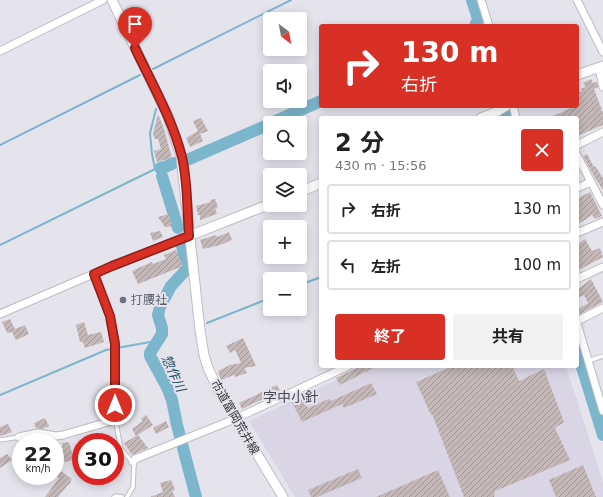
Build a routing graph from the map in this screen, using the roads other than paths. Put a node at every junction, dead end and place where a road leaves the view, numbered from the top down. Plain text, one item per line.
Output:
1 (103, 0) edge
2 (112, 0) edge
3 (481, 0) edge
4 (577, 0) edge
5 (488, 24) edge
6 (0, 51) edge
7 (603, 52) edge
8 (601, 67) edge
9 (579, 75) edge
10 (603, 87) edge
11 (503, 108) edge
12 (486, 116) edge
13 (603, 132) edge
14 (579, 144) edge
15 (579, 159) edge
16 (591, 182) junction
17 (319, 184) edge
18 (579, 187) edge
19 (307, 189) edge
20 (603, 205) edge
21 (263, 207) edge
22 (603, 222) edge
23 (579, 232) edge
24 (189, 236) junction
25 (603, 267) edge
26 (94, 274) junction
27 (579, 278) edge
28 (603, 308) edge
29 (0, 314) edge
30 (579, 321) edge
31 (579, 329) edge
32 (603, 356) edge
33 (588, 361) junction
34 (344, 368) edge
35 (601, 399) edge
36 (603, 411) edge
37 (115, 420) junction
38 (235, 420) junction
39 (64, 434) edge
40 (12, 438) edge
41 (0, 440) edge
42 (133, 462) junction
43 (114, 497) edge
44 (122, 497) edge
45 (127, 497) edge
46 (283, 497) edge

1 - 6 street
2 - 24 street, 市道富岡荒井線
3 - 5 street
4 - 7 street
8 - 9 street
8 - 10 street
11 - 12 street
13 - 14 street
15 - 16 street
16 - 18 street
16 - 20 street
17 - 19 street
21 - 24 street
22 - 23 street
24 - 26 street
24 - 38 street, 市道富岡荒井線
25 - 27 street
26 - 29 street
26 - 37 street
28 - 30 street
31 - 33 street
32 - 33 lane
33 - 35 street
34 - 38 street
35 - 36 street
37 - 39 street
37 - 42 lane
38 - 42 street
38 - 46 street, 市道富岡荒井線
40 - 41 lane
42 - 45 lane
43 - 44 lane

